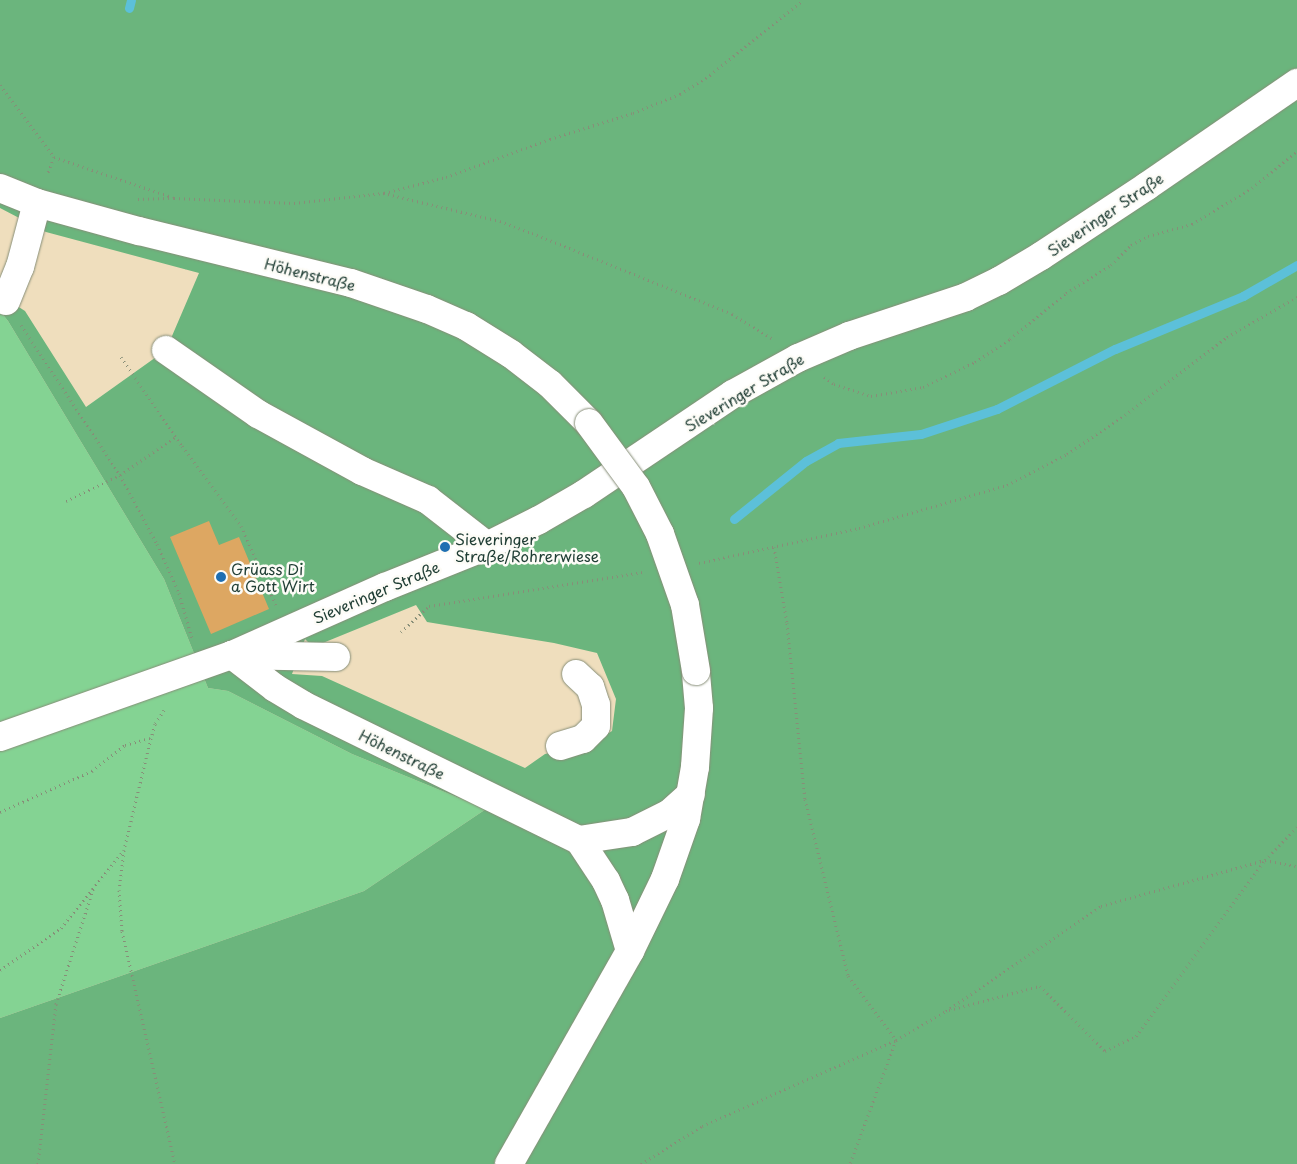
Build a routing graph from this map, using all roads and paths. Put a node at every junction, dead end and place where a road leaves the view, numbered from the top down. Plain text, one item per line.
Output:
1 (804, 0) edge
2 (1297, 83) edge
3 (0, 85) edge
4 (1297, 152) edge
5 (54, 157) junction
6 (0, 188) edge
7 (383, 193) junction
8 (174, 198) junction
9 (135, 199) dead end
10 (36, 202) junction
11 (1297, 297) edge
12 (6, 301) joint
13 (166, 350) dead end
14 (121, 357) dead end
15 (798, 358) junction
16 (175, 437) junction
17 (120, 475) junction
18 (66, 501) dead end
19 (487, 546) junction
20 (774, 547) junction
21 (692, 564) dead end
22 (644, 572) dead end
23 (286, 630) junction
24 (401, 632) dead end
25 (232, 656) junction
26 (336, 657) dead end
27 (190, 671) junction
28 (576, 674) dead end
29 (0, 738) edge
30 (560, 746) dead end
31 (691, 794) junction
32 (0, 812) edge
33 (1297, 827) edge
34 (579, 840) junction
35 (124, 850) junction
36 (1265, 860) junction
37 (1297, 866) edge
38 (94, 886) junction
39 (630, 952) junction
40 (0, 970) edge
41 (946, 1011) junction
42 (896, 1040) junction
43 (38, 1164) edge
44 (175, 1164) edge
45 (509, 1164) edge
46 (641, 1164) edge
47 (850, 1164) edge

1 - 7 path
2 - 15 street, Sieveringer Straße
3 - 5 path
4 - 15 path
5 - 8 path
5 - 10 path
6 - 10 street, Höhenstraße
7 - 8 path
7 - 15 path
8 - 9 path
10 - 12 street
10 - 31 street, Höhenstraße, bridge
11 - 20 path
12 - 17 path
13 - 19 street
14 - 16 path
15 - 19 street, Sieveringer Straße
16 - 17 path
16 - 23 path
17 - 18 path
17 - 27 path
19 - 23 street, Sieveringer Straße
20 - 21 path
20 - 42 path
22 - 24 path
23 - 25 street, Sieveringer Straße
25 - 26 street
25 - 27 street
25 - 34 street, Höhenstraße
27 - 29 street
28 - 30 street
31 - 34 street
31 - 39 street
32 - 35 path
33 - 36 path
34 - 39 street
35 - 38 path
35 - 44 path
36 - 37 path
36 - 41 path
36 - 41 path
38 - 40 path
38 - 43 path
39 - 45 street
41 - 42 path
42 - 46 path
42 - 47 path

